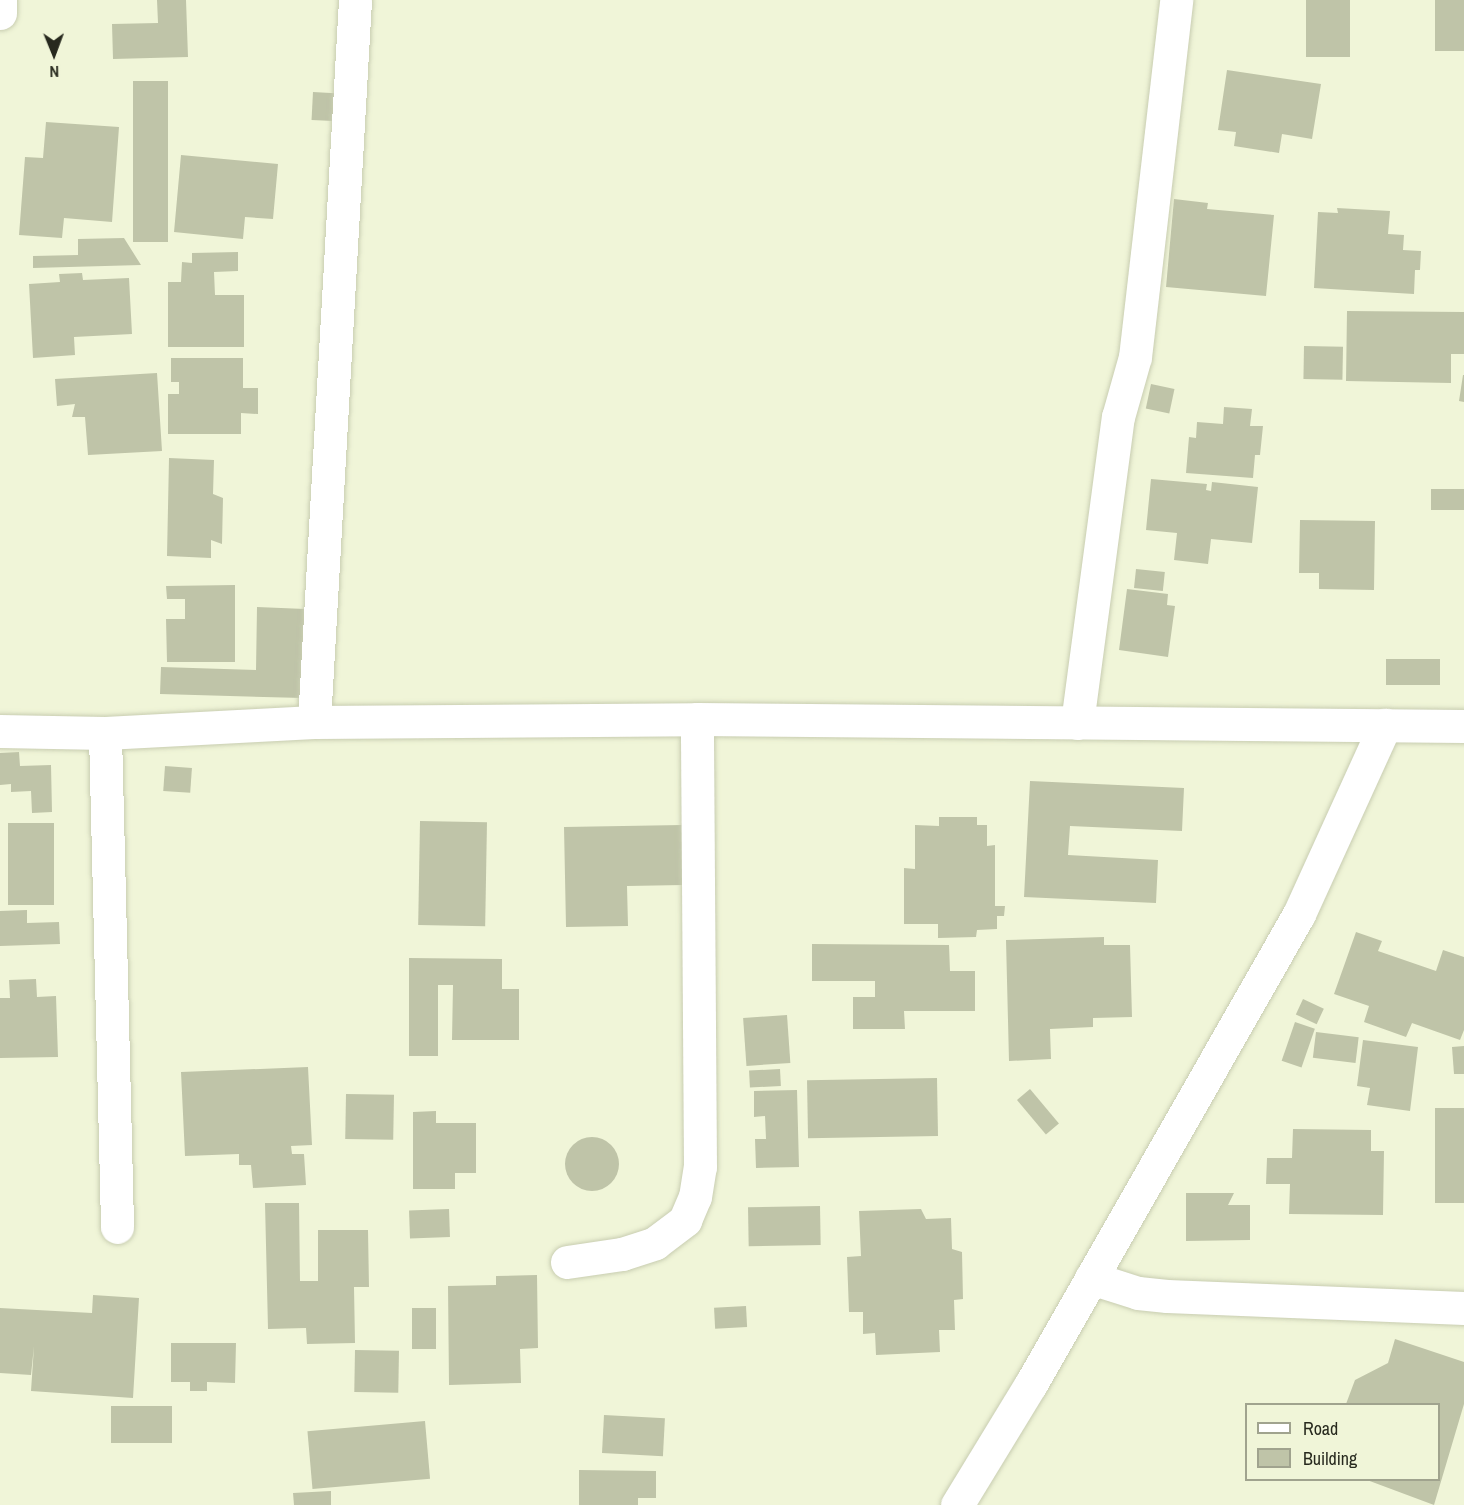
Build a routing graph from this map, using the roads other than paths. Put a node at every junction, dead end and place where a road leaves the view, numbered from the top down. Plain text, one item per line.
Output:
1 (0, 0) edge
2 (356, 0) edge
3 (1176, 0) edge
4 (0, 13) edge
5 (697, 719) junction
6 (314, 722) junction
7 (1077, 723) junction
8 (1385, 725) junction
9 (1464, 726) edge
10 (0, 731) edge
11 (105, 733) junction
12 (117, 1227) dead end
13 (567, 1262) dead end
14 (1091, 1278) junction
15 (1464, 1308) edge
16 (957, 1505) edge

1 - 4 street
2 - 6 street
3 - 7 street
5 - 6 street
5 - 7 street
5 - 13 street
6 - 11 street
7 - 8 street
8 - 9 street
8 - 14 street
10 - 11 street
11 - 12 street
14 - 15 street
14 - 16 street

